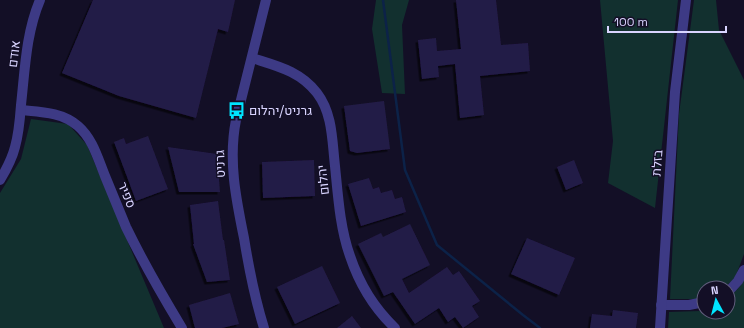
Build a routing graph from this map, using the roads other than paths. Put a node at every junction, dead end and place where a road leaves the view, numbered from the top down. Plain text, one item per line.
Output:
1 (40, 0) edge
2 (266, 0) edge
3 (686, 0) edge
4 (252, 58) junction
5 (21, 110) junction
6 (0, 180) edge
7 (744, 270) edge
8 (736, 283) edge
9 (696, 304) edge
10 (661, 305) junction
11 (182, 328) edge
12 (264, 328) edge
13 (395, 328) edge
14 (660, 328) edge

1 - 5 street, אודם
2 - 4 street, גרניט
3 - 10 street, בזלת
4 - 12 street, גרניט
4 - 13 street, יהלום
5 - 6 street, אודם
5 - 11 street, ספיר
7 - 8 street
9 - 10 street
10 - 14 street, בזלת

